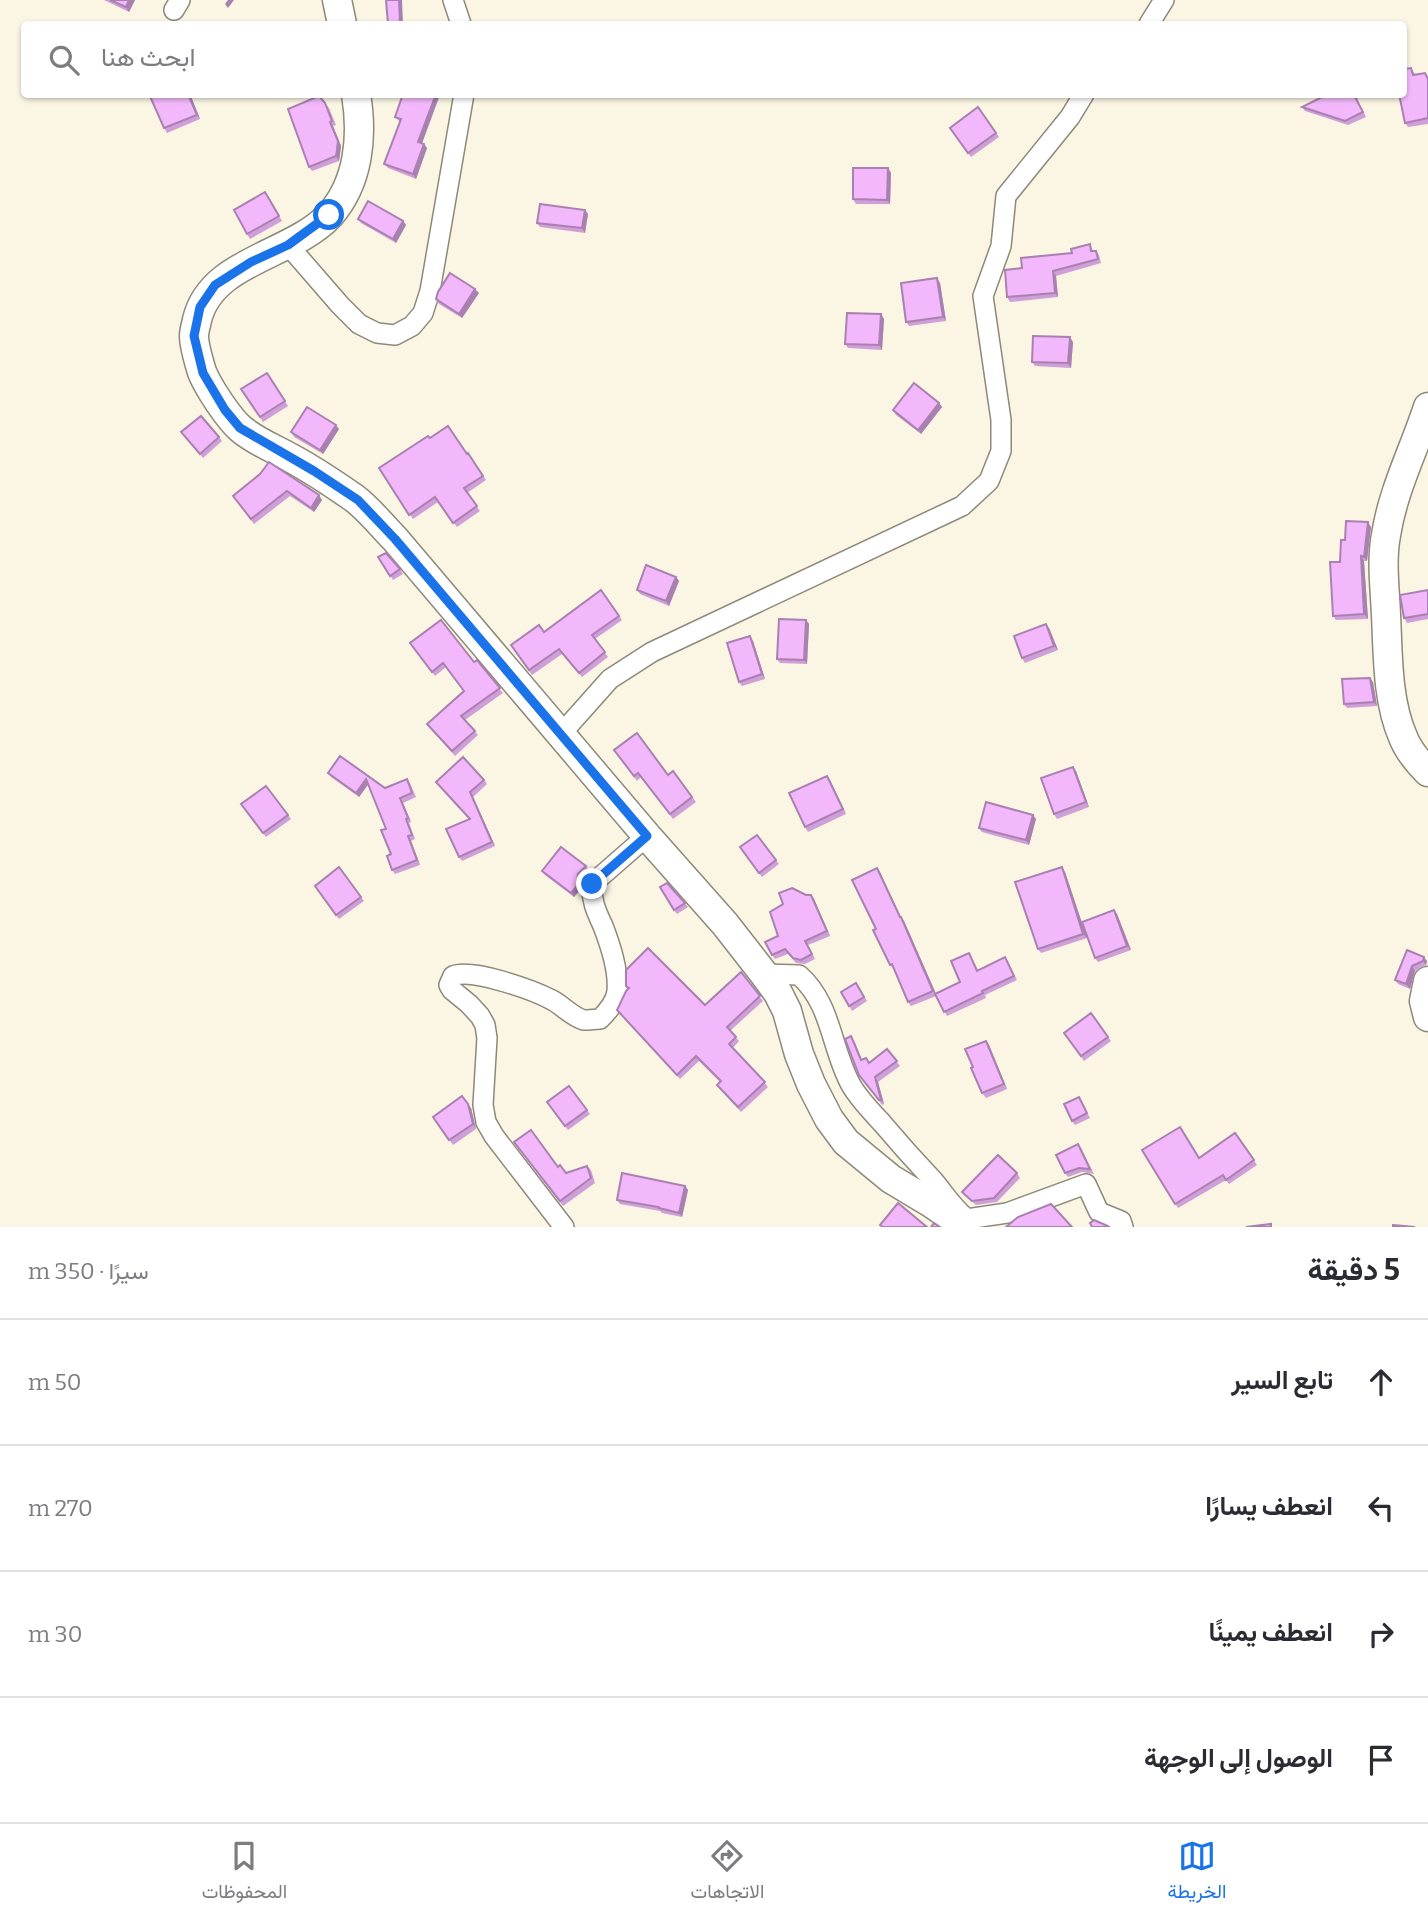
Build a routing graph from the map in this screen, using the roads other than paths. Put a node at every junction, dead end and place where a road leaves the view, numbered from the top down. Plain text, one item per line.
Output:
1 (337, 0) edge
2 (453, 0) edge
3 (1164, 0) edge
4 (341, 21) edge
5 (460, 21) edge
6 (1151, 21) edge
7 (356, 98) edge
8 (463, 98) edge
9 (1082, 98) edge
10 (288, 245) junction
11 (1428, 407) edge
12 (561, 734) junction
13 (1428, 772) edge
14 (647, 836) junction
15 (764, 974) junction
16 (1428, 981) edge
17 (1428, 1017) edge
18 (564, 1227) edge
19 (966, 1227) edge
20 (1123, 1227) edge

1 - 4 street
2 - 5 street
3 - 6 street
7 - 10 street
8 - 10 street
9 - 12 street
10 - 12 street
11 - 13 street
12 - 14 street
14 - 15 street
14 - 18 street
15 - 19 street
15 - 20 street
16 - 17 street

